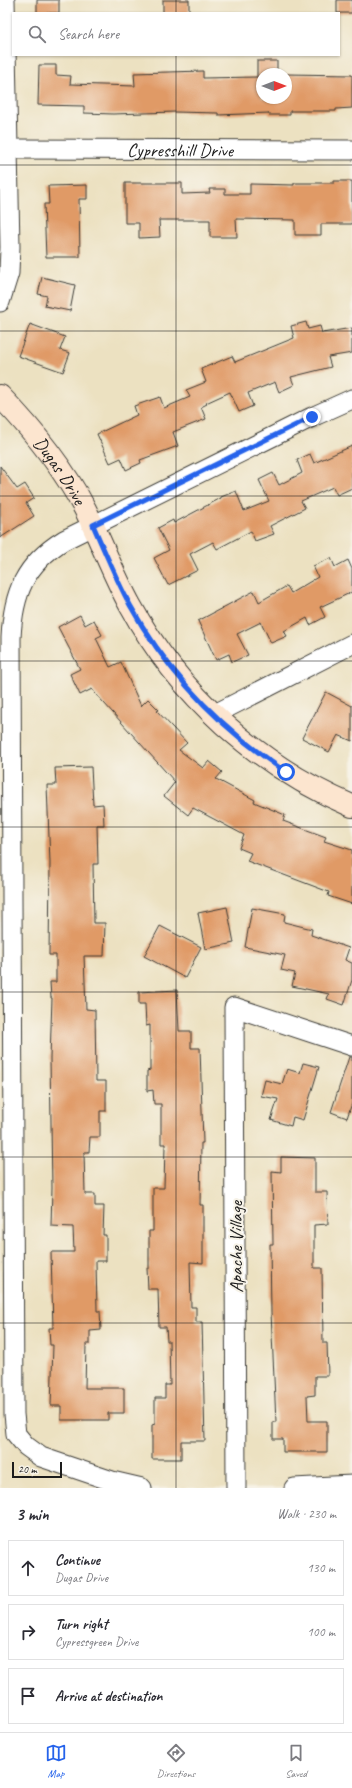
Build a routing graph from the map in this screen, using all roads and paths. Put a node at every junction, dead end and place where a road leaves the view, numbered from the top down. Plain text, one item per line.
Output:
1 (5, 0) edge
2 (8, 148) junction
3 (352, 150) edge
4 (0, 302) edge
5 (0, 396) edge
6 (352, 399) edge
7 (93, 525) junction
8 (352, 644) edge
9 (213, 715) junction
10 (352, 806) edge
11 (352, 1046) edge
12 (352, 1485) edge
13 (142, 1488) edge
14 (236, 1488) edge
15 (294, 1488) edge

1 - 2 street
2 - 3 street, Cypresshill Drive
2 - 4 street
5 - 7 street, Dugas Drive
6 - 7 street
7 - 9 street, Dugas Drive
7 - 13 street
8 - 9 street
9 - 10 street, Dugas Drive
11 - 14 street, Apache Village
12 - 15 street

